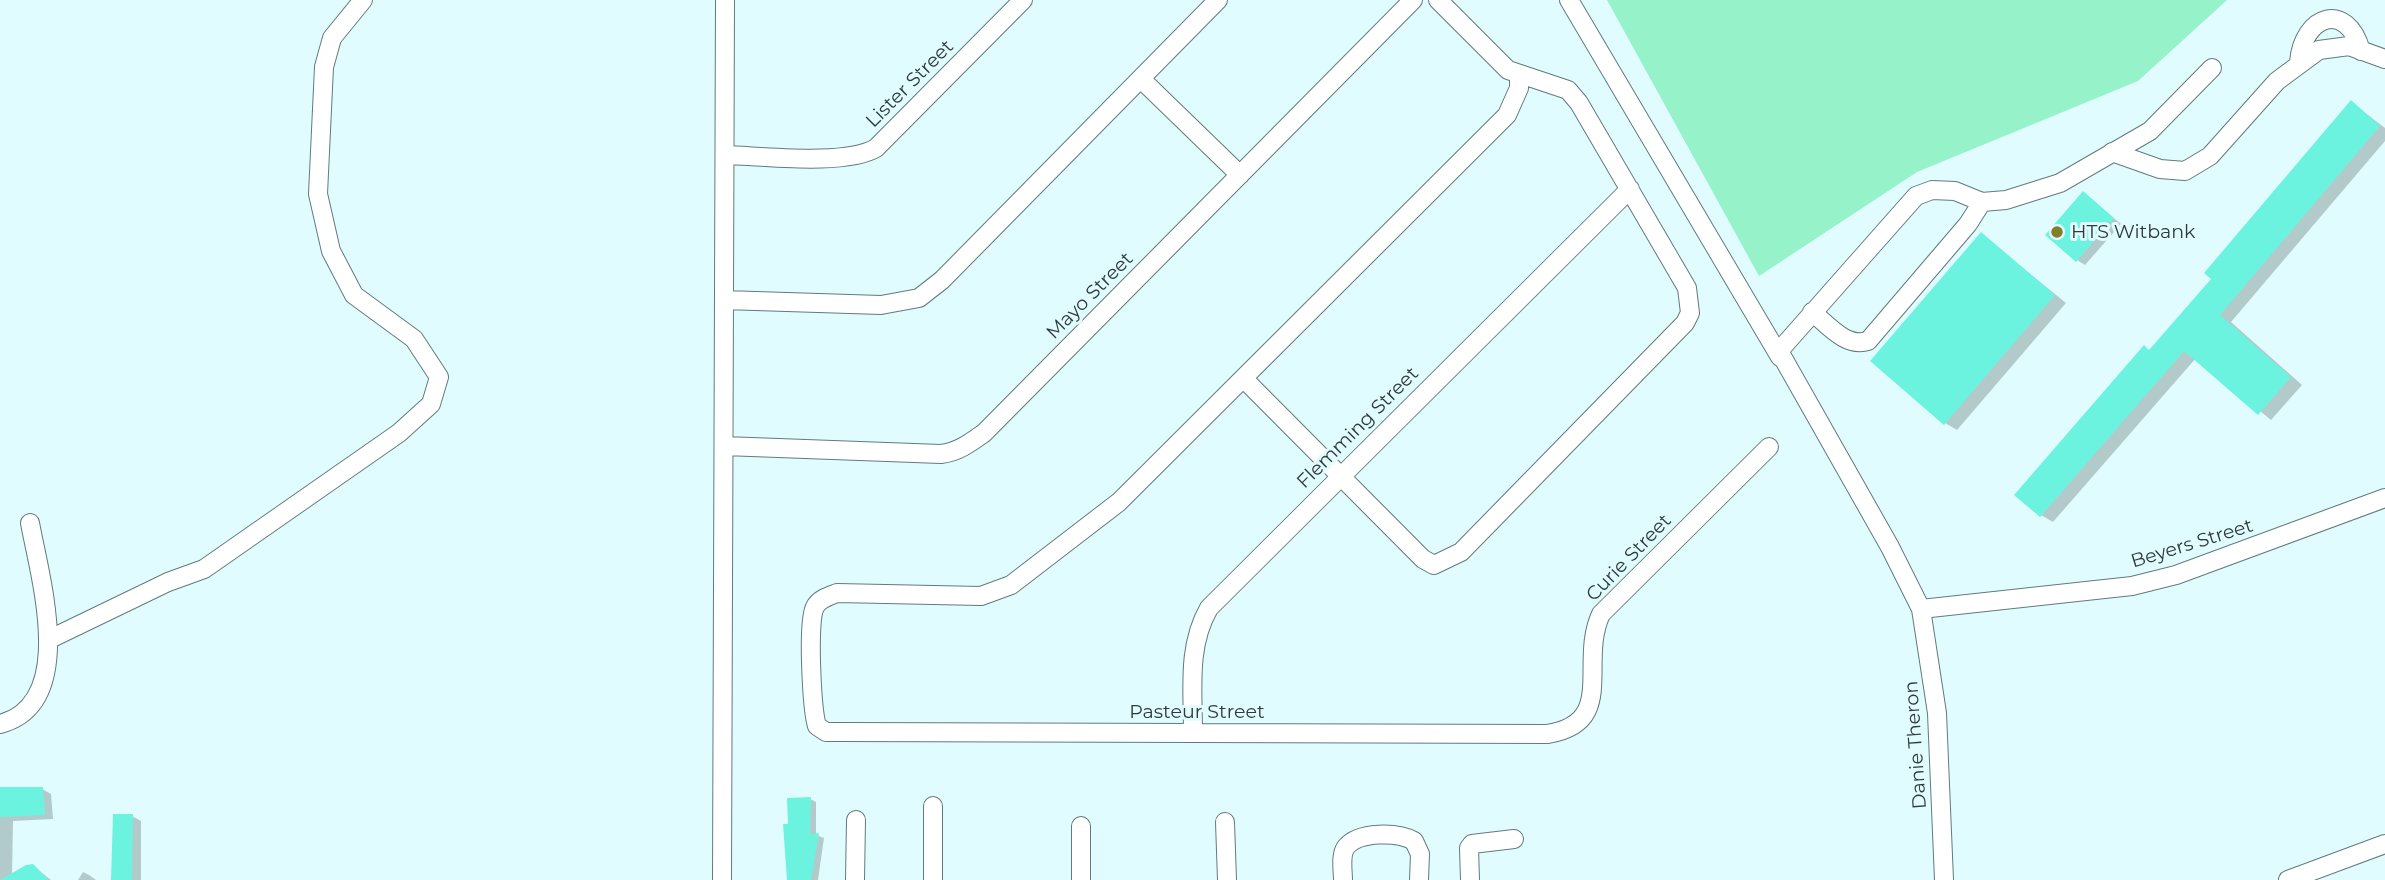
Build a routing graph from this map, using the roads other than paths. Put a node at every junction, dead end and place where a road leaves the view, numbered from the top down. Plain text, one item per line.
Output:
1 (363, 0) edge
2 (725, 0) edge
3 (1023, 0) edge
4 (1219, 0) edge
5 (1413, 0) edge
6 (1438, 0) edge
7 (1569, 0) edge
8 (2361, 51) junction
9 (2385, 59) edge
10 (2299, 62) junction
11 (2212, 68) dead end
12 (1519, 76) junction
13 (1141, 79) junction
14 (2112, 152) junction
15 (725, 155) junction
16 (1240, 175) junction
17 (1630, 189) junction
18 (1982, 202) junction
19 (724, 300) junction
20 (1812, 312) junction
21 (1780, 357) junction
22 (1244, 379) junction
23 (724, 446) junction
24 (1769, 447) dead end
25 (1340, 475) junction
26 (2385, 498) edge
27 (30, 523) dead end
28 (1921, 609) junction
29 (50, 639) junction
30 (0, 724) edge
31 (1577, 725) joint
32 (1193, 733) junction
33 (933, 806) dead end
34 (856, 820) dead end
35 (1226, 822) dead end
36 (1081, 826) dead end
37 (1514, 839) dead end
38 (2385, 844) edge
39 (2311, 875) edge
40 (722, 880) edge
41 (855, 880) edge
42 (933, 880) edge
43 (1081, 880) edge
44 (1227, 880) edge
45 (1343, 880) edge
46 (1419, 880) edge
47 (1470, 880) edge
48 (1944, 880) edge
49 (2288, 880) edge

1 - 29 street
2 - 15 street
3 - 15 street, Lister Street
4 - 13 street
5 - 16 street, Mayo Street
6 - 12 street
7 - 21 street, Danie Theron
8 - 9 street
8 - 10 street
8 - 10 street
10 - 14 street
11 - 14 street
12 - 17 street
12 - 22 street
13 - 16 street
13 - 19 street
14 - 18 street
15 - 19 street
16 - 23 street, Mayo Street
17 - 25 street, Flemming Street
17 - 25 street
18 - 20 street
18 - 20 street
19 - 23 street
20 - 21 street
21 - 28 street, Danie Theron
22 - 25 street
22 - 32 street, Pasteur Street
23 - 40 street
24 - 31 street, Curie Street
25 - 32 street, Flemming Street
26 - 28 street, Beyers Street
27 - 29 street
28 - 48 street, Danie Theron
29 - 30 street
31 - 32 street, Pasteur Street
33 - 42 street
34 - 41 street
35 - 44 street
36 - 43 street
37 - 47 street
38 - 39 street
39 - 49 street
45 - 46 street

